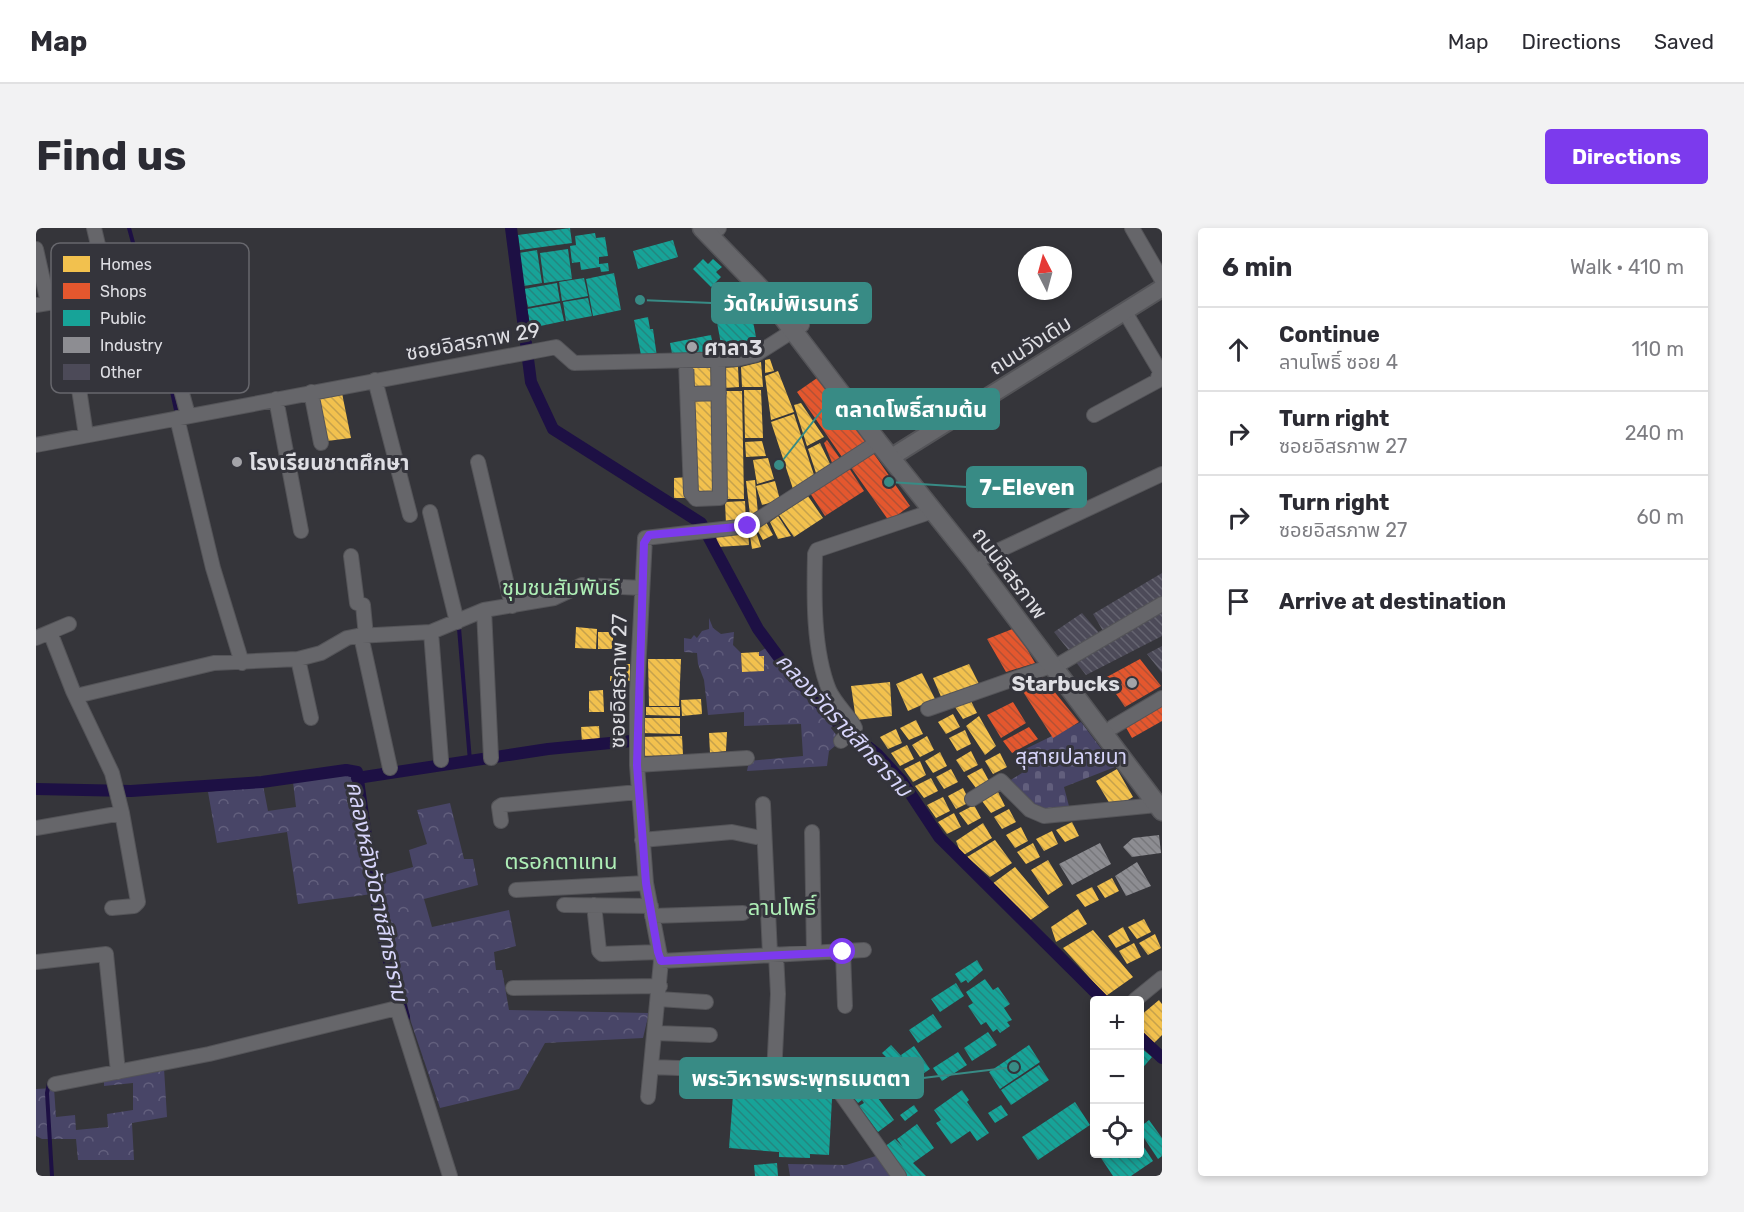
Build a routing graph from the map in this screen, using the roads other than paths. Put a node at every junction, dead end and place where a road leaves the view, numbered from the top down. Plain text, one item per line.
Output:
1 (94, 228) edge
2 (702, 228) edge
3 (718, 228) edge
4 (1132, 228) edge
5 (97, 243) edge
6 (36, 249) edge
7 (1157, 262) edge
8 (1162, 280) edge
9 (1162, 288) edge
10 (42, 304) edge
11 (1125, 312) junction
12 (798, 328) junction
13 (718, 360) junction
14 (686, 362) junction
15 (375, 380) junction
16 (311, 392) junction
17 (80, 393) edge
18 (178, 393) edge
19 (718, 393) junction
20 (688, 394) junction
21 (276, 399) junction
22 (1094, 415) dead end
23 (182, 416) junction
24 (86, 435) junction
25 (878, 442) junction
26 (321, 443) dead end
27 (36, 445) edge
28 (896, 455) junction
29 (478, 462) dead end
30 (1162, 474) edge
31 (933, 511) junction
32 (430, 512) dead end
33 (410, 515) dead end
34 (301, 531) dead end
35 (351, 556) dead end
36 (978, 560) junction
37 (642, 588) junction
38 (1162, 604) edge
39 (512, 606) junction
40 (484, 610) junction
41 (457, 622) junction
42 (69, 624) dead end
43 (50, 632) junction
44 (431, 632) junction
45 (364, 636) junction
46 (36, 638) edge
47 (298, 659) junction
48 (242, 663) junction
49 (1055, 665) junction
50 (76, 696) junction
51 (1162, 698) edge
52 (928, 709) dead end
53 (311, 718) dead end
54 (1113, 727) junction
55 (841, 741) dead end
56 (491, 758) dead end
57 (747, 758) dead end
58 (441, 760) dead end
59 (637, 765) junction
60 (390, 768) dead end
61 (638, 792) junction
62 (972, 799) dead end
63 (1160, 803) edge
64 (763, 804) dead end
65 (121, 807) junction
66 (501, 821) dead end
67 (36, 828) edge
68 (812, 832) dead end
69 (756, 837) dead end
70 (642, 840) junction
71 (646, 883) junction
72 (516, 890) dead end
73 (564, 904) dead end
74 (594, 905) junction
75 (112, 908) dead end
76 (652, 911) junction
77 (743, 913) dead end
78 (864, 950) dead end
79 (843, 952) junction
80 (814, 953) junction
81 (773, 954) junction
82 (660, 956) junction
83 (36, 962) edge
84 (1162, 978) edge
85 (513, 988) dead end
86 (659, 993) junction
87 (1140, 996) edge
88 (706, 1002) dead end
89 (845, 1006) dead end
90 (655, 1033) junction
91 (710, 1035) dead end
92 (651, 1067) junction
93 (706, 1069) dead end
94 (118, 1072) junction
95 (774, 1075) dead end
96 (829, 1077) dead end
97 (55, 1084) dead end
98 (648, 1097) dead end
99 (450, 1176) edge
100 (899, 1176) edge

1 - 5 street
2 - 12 main road, ถนนอิสรภาพ
3 - 12 main road
4 - 7 street
6 - 10 street
7 - 8 street
9 - 11 street, ถนนวังเดิม
11 - 22 street
11 - 28 street, ถนนวังเดิม
12 - 13 street, ซอยอิสรภาพ 29
12 - 25 main road, ถนนอิสรภาพ
12 - 28 main road
13 - 14 street, ซอยอิสรภาพ 29
13 - 19 street
14 - 15 street, ซอยอิสรภาพ 29
14 - 20 street
15 - 16 street, ซอยอิสรภาพ 29
15 - 33 street
16 - 21 street, ซอยอิสรภาพ 29
16 - 26 street
17 - 24 street
18 - 23 street
19 - 20 street
19 - 20 street
21 - 23 street, ซอยอิสรภาพ 29
21 - 34 street
23 - 24 street, ซอยอิสรภาพ 29
23 - 48 street
24 - 27 street, ซอยอิสรภาพ 29
25 - 28 main road, ถนนอิสรภาพ
25 - 37 street, ซอยอิสรภาพ 27
28 - 31 main road, ถนนอิสรภาพ
28 - 36 main road
29 - 39 street
30 - 36 street
31 - 36 main road, ถนนอิสรภาพ
31 - 55 street
32 - 41 street
35 - 45 street
36 - 49 main road
37 - 39 street, ซอยอิสรภาพ 27
37 - 59 street, ซอยอิสรภาพ 27
38 - 49 street
39 - 40 street, ซอยอิสรภาพ 27
40 - 41 street, ซอยอิสรภาพ 27
40 - 56 street
41 - 44 street, ซอยอิสรภาพ 27
42 - 43 street
43 - 46 street
43 - 50 street
44 - 45 street, ซอยอิสรภาพ 27
44 - 58 street
45 - 47 street, ซอยอิสรภาพ 27
45 - 60 street
47 - 48 street, ซอยอิสรภาพ 27
47 - 53 street
48 - 50 street, ซอยอิสรภาพ 27
49 - 52 street
49 - 54 main road
49 - 63 main road
50 - 65 street
51 - 54 street
54 - 63 main road
57 - 59 street
59 - 61 street, ซอยอิสรภาพ 27
61 - 66 street
61 - 70 street, ซอยอิสรภาพ 27
62 - 63 street
64 - 81 street
65 - 67 street
65 - 75 street
68 - 80 street
69 - 70 street
70 - 71 street, ซอยอิสรภาพ 27
71 - 72 street
71 - 76 street, ซอยอิสรภาพ 27
73 - 74 street
74 - 76 street
74 - 82 street
76 - 77 street
76 - 82 street, ซอยอิสรภาพ 27
78 - 79 street
79 - 80 street
79 - 89 street
80 - 81 street
81 - 82 street
81 - 95 street
82 - 86 street, ซอยอิสรภาพ 27
83 - 94 street
84 - 87 street
85 - 86 street
86 - 88 street
86 - 90 street, ซอยอิสรภาพ 27
90 - 91 street
90 - 92 street, ซอยอิสรภาพ 27
92 - 93 street
92 - 98 street, ซอยอิสรภาพ 27
94 - 97 street
94 - 99 street
96 - 100 street

